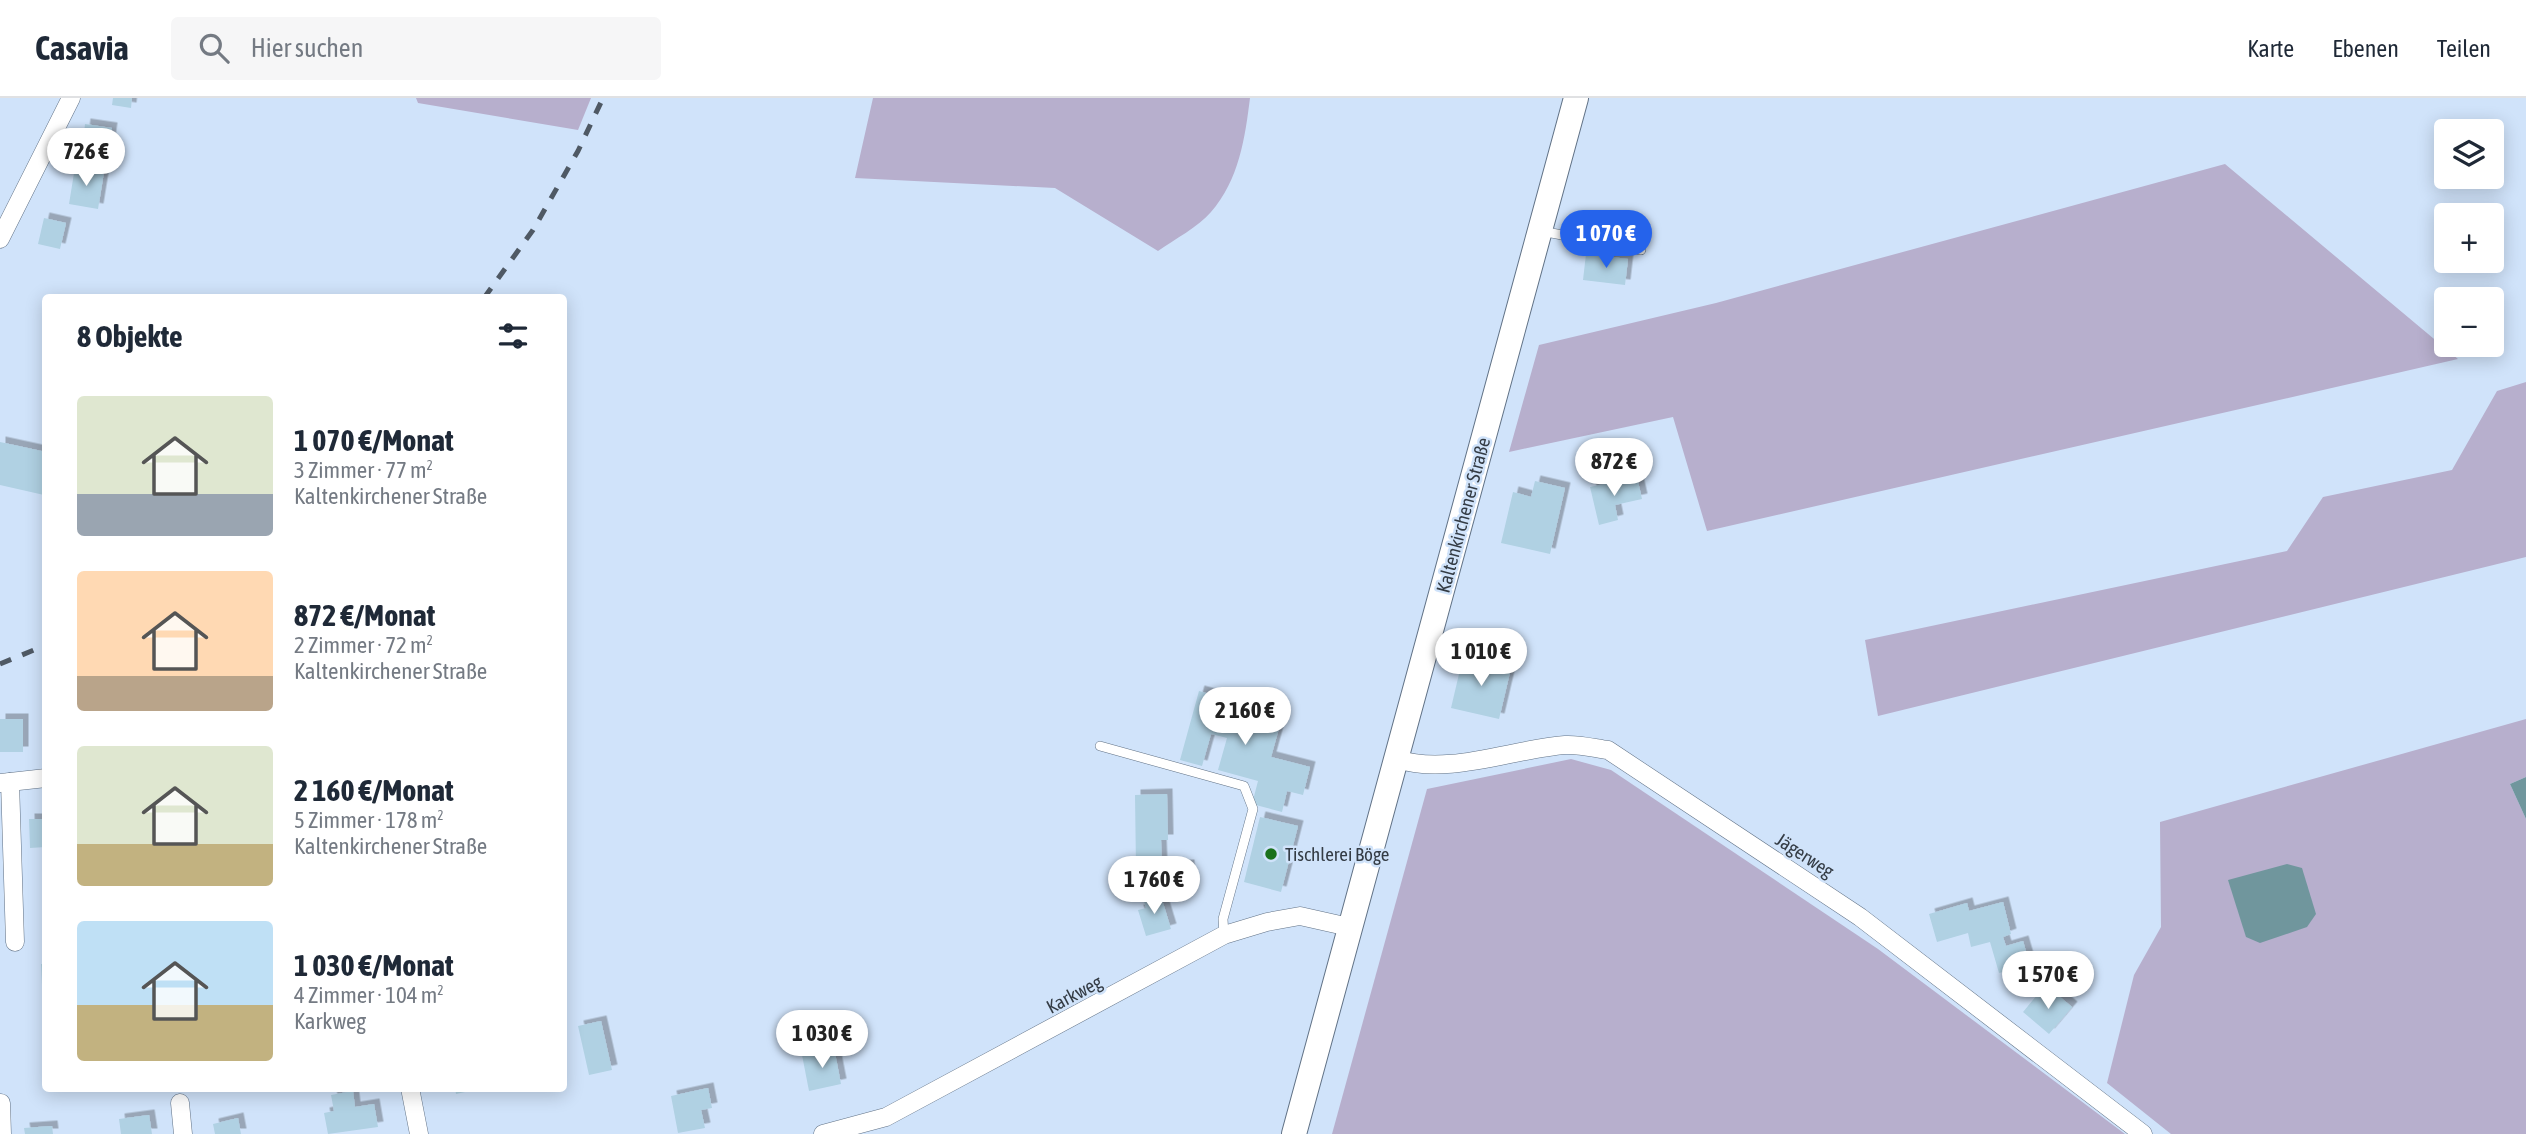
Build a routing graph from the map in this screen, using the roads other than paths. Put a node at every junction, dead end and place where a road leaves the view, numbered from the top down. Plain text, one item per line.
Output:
1 (71, 98) edge
2 (1576, 98) edge
3 (1540, 231) junction
4 (0, 239) edge
5 (1641, 250) dead end
6 (1100, 746) dead end
7 (1397, 759) junction
8 (42, 778) edge
9 (5, 782) edge
10 (1349, 927) junction
11 (1224, 935) junction
12 (15, 942) dead end
13 (411, 1092) edge
14 (1, 1103) edge
15 (180, 1103) dead end
16 (2, 1134) edge
17 (183, 1134) edge
18 (419, 1134) edge
19 (823, 1134) edge
20 (1294, 1134) edge
21 (2143, 1134) edge

1 - 4 street
2 - 3 main road, Kaltenkirchener Straße
3 - 5 lane
3 - 7 main road, Kaltenkirchener Straße
6 - 11 lane
7 - 10 main road, Kaltenkirchener Straße
7 - 21 street, Jägerweg
8 - 9 street
9 - 12 street
10 - 11 street, Karkweg
10 - 20 main road, Kaltenkirchener Straße
11 - 19 street, Karkweg
13 - 18 street
14 - 16 street
15 - 17 street

